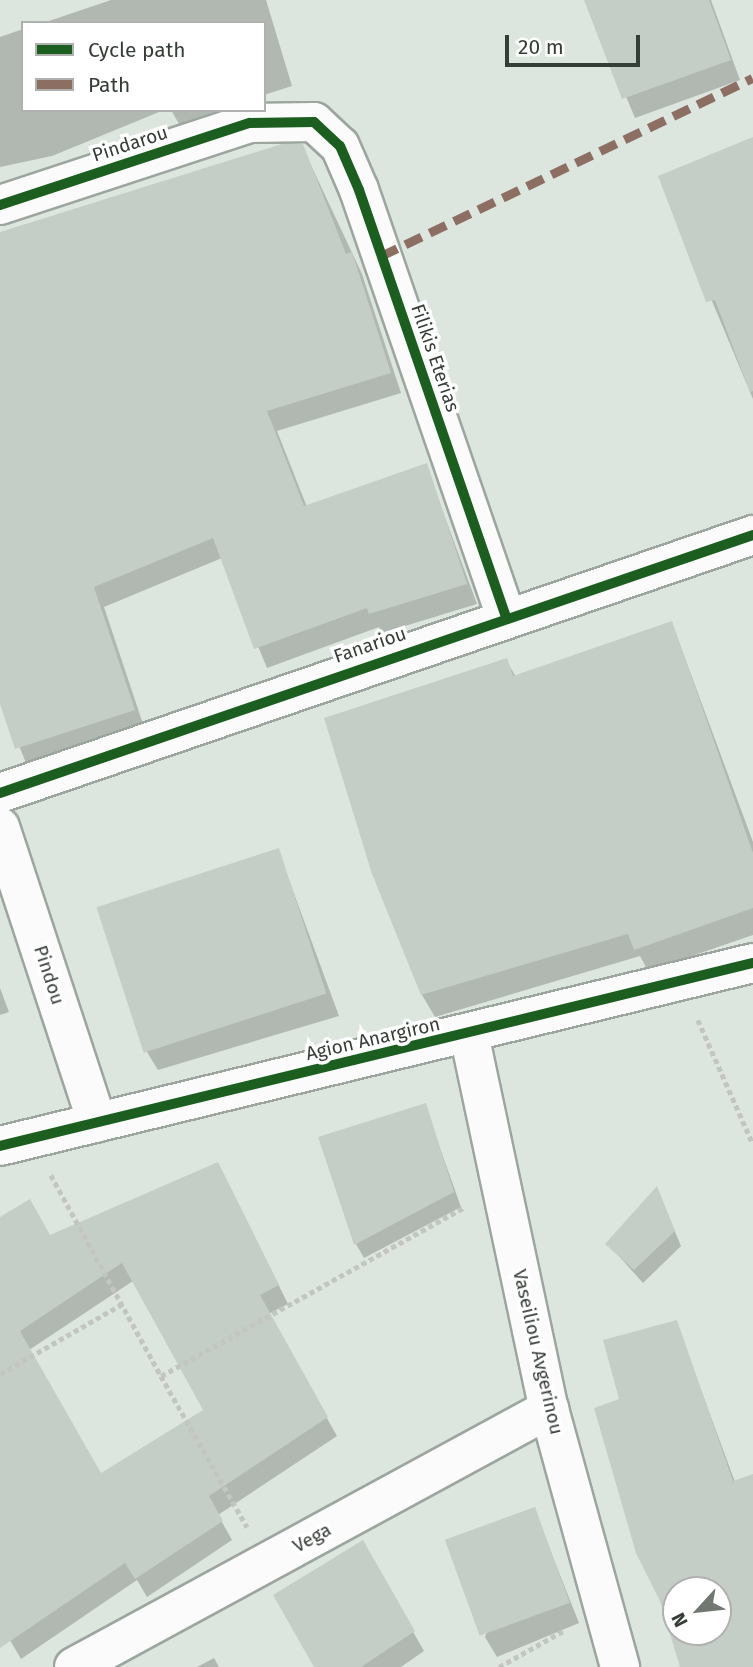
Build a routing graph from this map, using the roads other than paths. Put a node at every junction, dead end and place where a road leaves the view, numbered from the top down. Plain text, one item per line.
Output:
1 (314, 122) joint
2 (0, 205) edge
3 (753, 535) edge
4 (505, 615) junction
5 (0, 793) edge
6 (4, 852) edge
7 (753, 962) edge
8 (469, 1034) junction
9 (97, 1122) junction
10 (15, 1142) edge
11 (550, 1409) junction
12 (74, 1667) edge
13 (620, 1667) edge

1 - 2 street, Pindarou
1 - 4 street, Filikis Eterias
3 - 4 street, Fanariou
4 - 5 street, Fanariou
6 - 9 street, Pindou
7 - 8 street, Agion Anargiron
8 - 9 street, Agion Anargiron
8 - 11 street, Vaseiliou Avgerinou
9 - 10 street, Agion Anargiron
11 - 12 street, Vega
11 - 13 street, Vaseiliou Avgerinou

